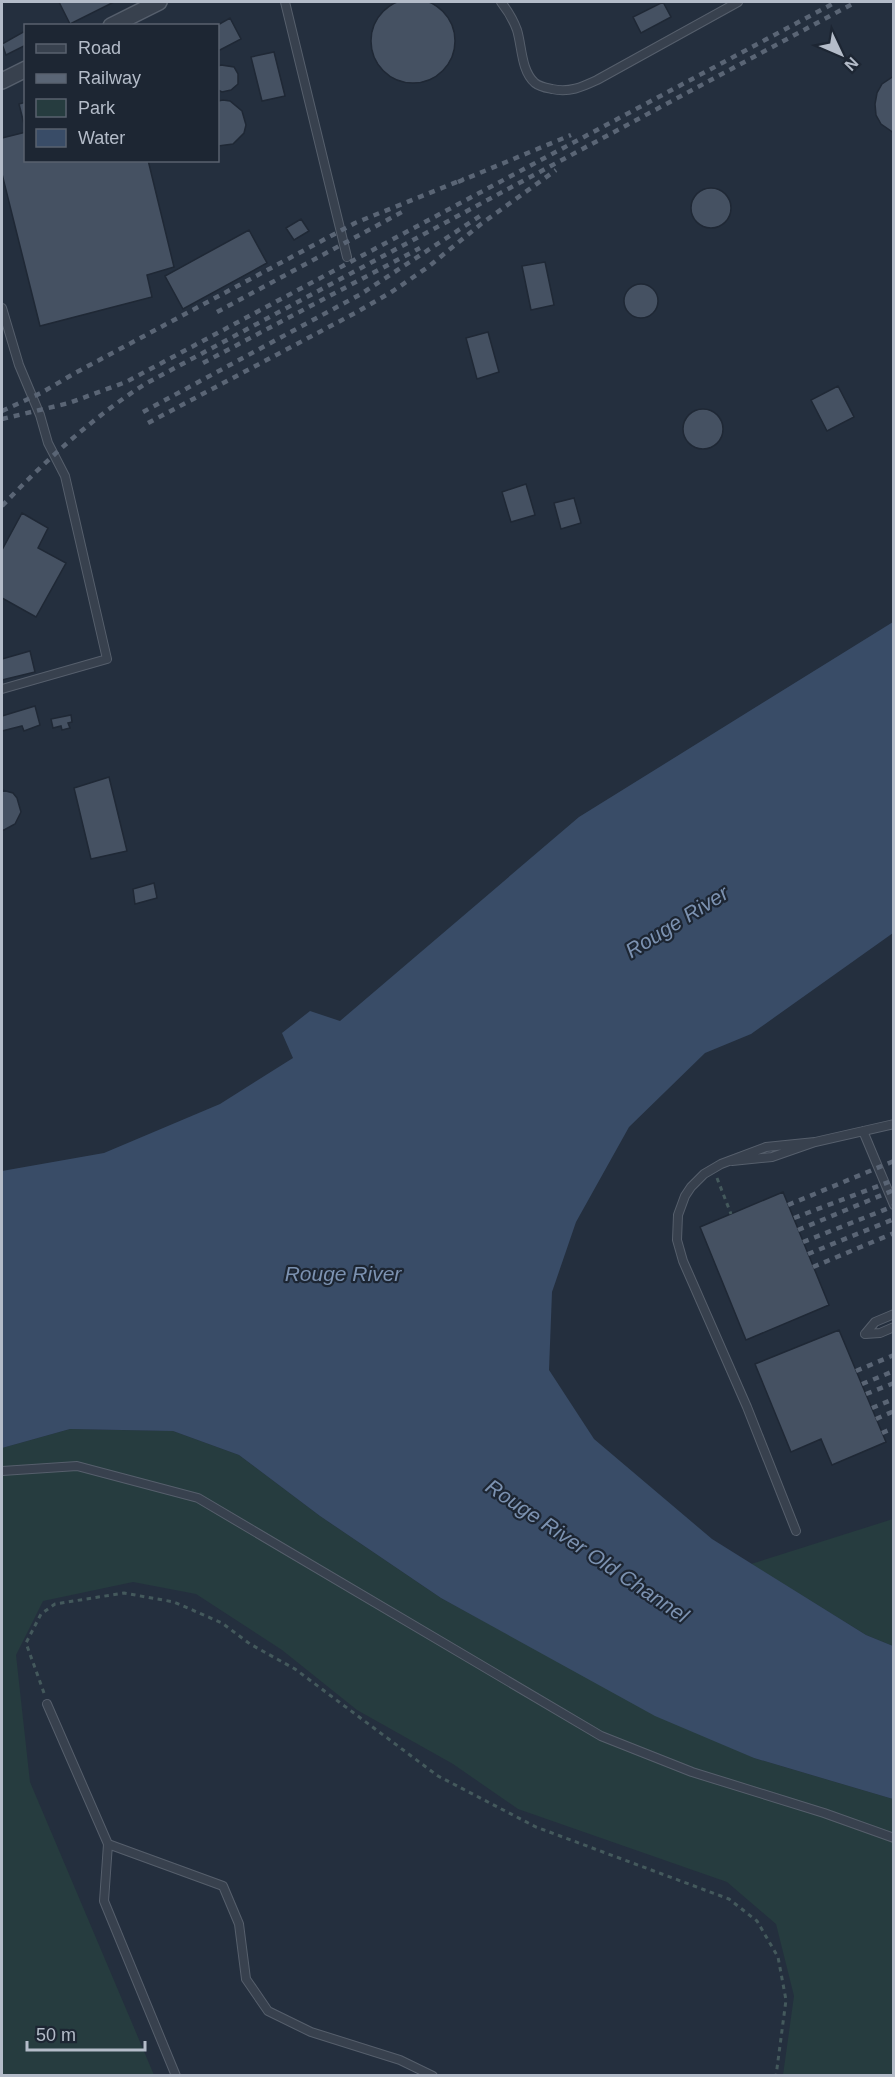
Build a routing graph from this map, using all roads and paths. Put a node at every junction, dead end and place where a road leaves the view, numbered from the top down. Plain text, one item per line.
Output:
1 (159, 2) edge
2 (285, 2) edge
3 (501, 2) edge
4 (738, 2) edge
5 (115, 24) edge
6 (24, 70) edge
7 (2, 81) edge
8 (347, 257) dead end
9 (2, 308) edge
10 (2, 690) edge
11 (894, 1124) edge
12 (863, 1131) junction
13 (713, 1168) junction
14 (894, 1205) edge
15 (731, 1214) dead end
16 (894, 1314) edge
17 (894, 1328) edge
18 (2, 1471) edge
19 (796, 1531) dead end
20 (47, 1704) joint
21 (894, 1838) edge
22 (108, 1844) junction
23 (176, 2076) edge
24 (433, 2076) edge
25 (776, 2076) edge

1 - 5 street
2 - 8 lane
3 - 4 lane
6 - 7 street
9 - 10 lane
11 - 12 lane
12 - 13 lane
12 - 14 lane
13 - 15 path
13 - 19 lane
16 - 17 lane
18 - 21 lane
20 - 22 lane
20 - 25 path
22 - 23 lane
22 - 24 lane

